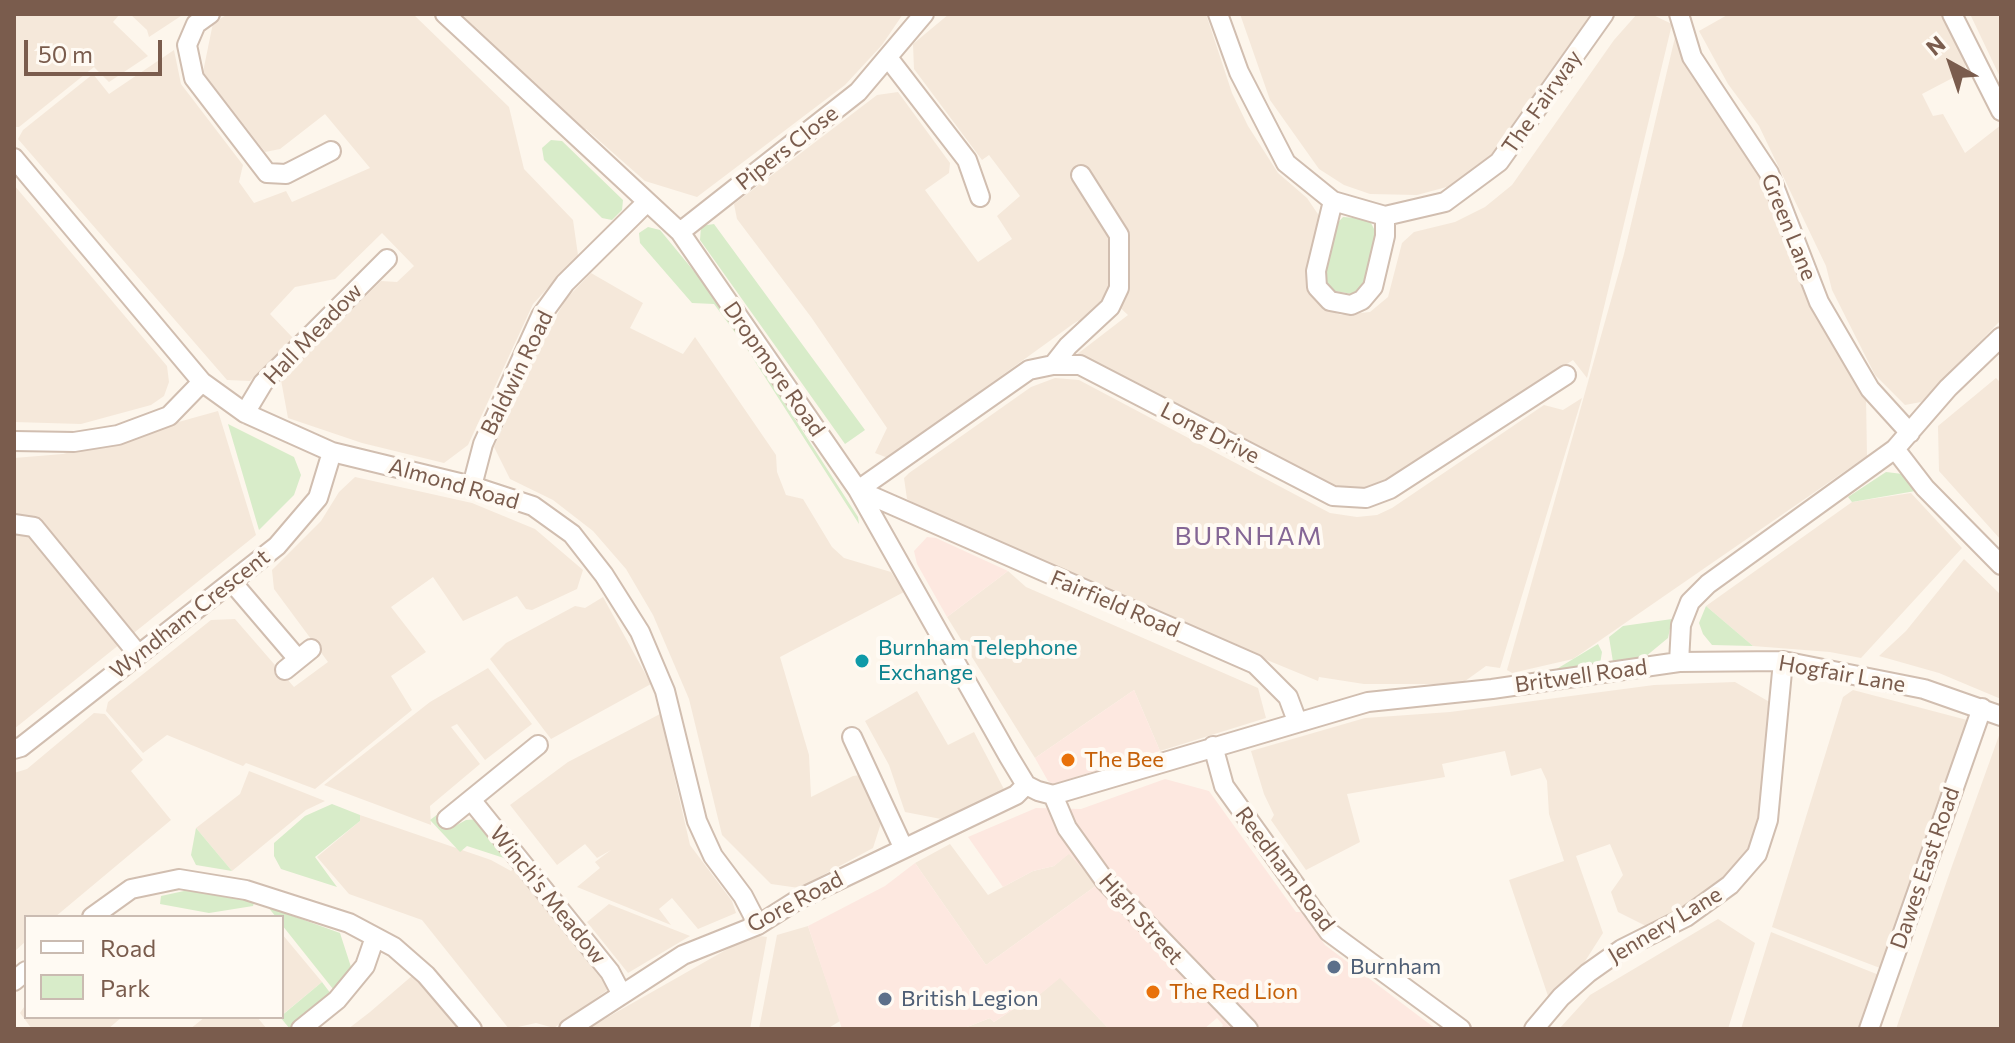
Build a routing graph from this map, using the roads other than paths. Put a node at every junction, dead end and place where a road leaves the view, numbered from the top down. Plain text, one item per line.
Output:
1 (210, 14) edge
2 (445, 14) edge
3 (924, 14) edge
4 (1218, 14) edge
5 (1604, 14) edge
6 (1679, 14) edge
7 (1952, 14) edge
8 (889, 59) junction
9 (2001, 111) edge
10 (331, 151) dead end
11 (14, 158) edge
12 (1081, 175) dead end
13 (980, 197) dead end
14 (1333, 201) junction
15 (647, 202) junction
16 (1385, 216) junction
17 (680, 232) junction
18 (387, 259) dead end
19 (2001, 337) edge
20 (1053, 365) junction
21 (1566, 375) dead end
22 (202, 382) junction
23 (245, 413) junction
24 (1910, 433) junction
25 (14, 441) edge
26 (1895, 449) junction
27 (332, 452) junction
28 (472, 486) junction
29 (858, 490) junction
30 (909, 514) junction
31 (14, 524) edge
32 (883, 533) junction
33 (2001, 565) edge
34 (232, 582) junction
35 (138, 654) junction
36 (298, 659) dead end
37 (1783, 661) junction
38 (1679, 662) junction
39 (1982, 708) junction
40 (2001, 716) edge
41 (1297, 721) junction
42 (852, 737) dead end
43 (538, 745) dead end
44 (1213, 746) junction
45 (14, 749) edge
46 (860, 755) junction
47 (841, 763) dead end
48 (1026, 785) junction
49 (1053, 795) junction
50 (472, 801) junction
51 (447, 819) dead end
52 (903, 847) junction
53 (95, 915) edge
54 (758, 925) junction
55 (375, 937) junction
56 (621, 993) junction
57 (301, 1029) edge
58 (472, 1029) edge
59 (569, 1029) edge
60 (1248, 1029) edge
61 (1461, 1029) edge
62 (1534, 1029) edge
63 (1869, 1029) edge

1 - 10 street
2 - 15 street, Dropmore Road
3 - 8 street, Pipers Close
4 - 14 street, The Fairway
5 - 16 street, The Fairway
6 - 24 street, Green Lane
7 - 9 street
8 - 13 street
8 - 17 street, Pipers Close
11 - 22 street, Almond Road
12 - 20 street
14 - 16 street, The Fairway
14 - 16 street
15 - 17 street, Dropmore Road
15 - 28 street, Baldwin Road
17 - 29 street, Dropmore Road
18 - 23 street, Hall Meadow
19 - 24 street, Britwell Road
20 - 21 street, Long Drive
20 - 29 street, Long Drive
22 - 23 street, Almond Road
22 - 25 street
23 - 27 street, Almond Road
24 - 26 street, Britwell Road
26 - 33 street
26 - 38 street, Britwell Road
27 - 28 street, Almond Road
27 - 34 street, Wyndham Crescent
28 - 54 street, Almond Road
29 - 30 street, Fairfield Road
29 - 32 street, Dropmore Road
30 - 32 street
30 - 41 street, Fairfield Road
31 - 35 street
32 - 48 street, Dropmore Road
34 - 35 street, Wyndham Crescent
34 - 36 street
35 - 45 street, Wyndham Crescent
37 - 38 street, Hogfair Lane
37 - 39 street, Hogfair Lane
37 - 62 street, Jennery Lane
38 - 41 street, Britwell Road
39 - 40 street, Hogfair Lane
39 - 63 street, Dawes East Road
41 - 44 street, Britwell Road
42 - 46 street
43 - 50 street
44 - 49 street, Britwell Road
44 - 61 street, Reedham Road
46 - 47 street
46 - 52 street
48 - 49 street
48 - 52 street, Gore Road
49 - 60 street, High Street
50 - 51 street
50 - 56 street, Winch's Meadow
52 - 54 street, Gore Road
53 - 55 street
54 - 56 street, Gore Road
55 - 57 street
55 - 58 street
56 - 59 street, Gore Road

